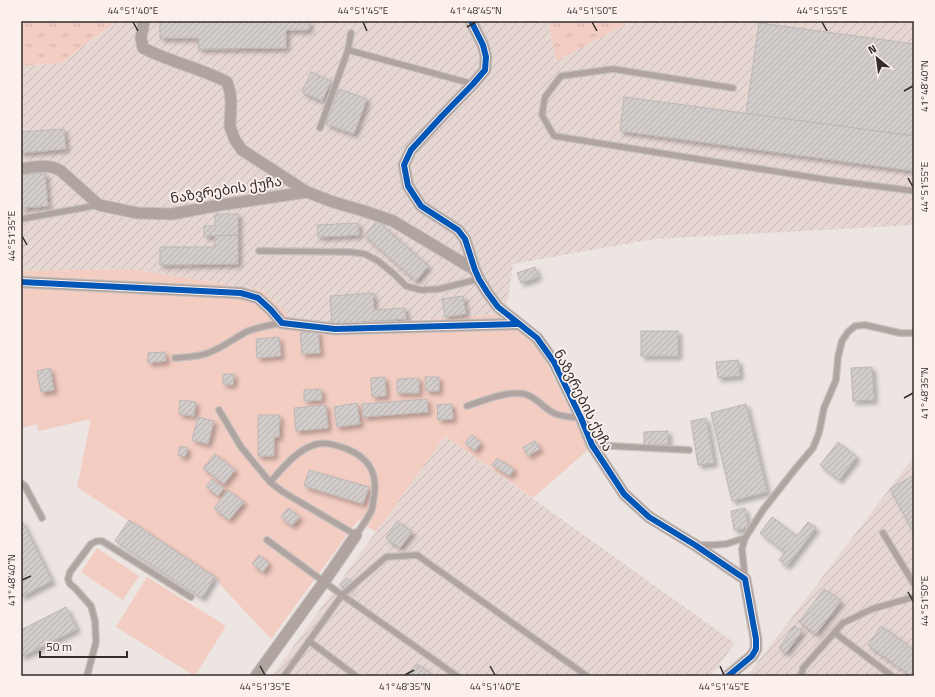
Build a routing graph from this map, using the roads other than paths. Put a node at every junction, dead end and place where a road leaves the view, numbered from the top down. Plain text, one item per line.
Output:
1 (144, 21) edge
2 (471, 21) edge
3 (350, 34) dead end
4 (348, 50) junction
5 (473, 84) junction
6 (733, 88) dead end
7 (320, 128) dead end
8 (21, 169) edge
9 (914, 191) edge
10 (307, 192) junction
11 (99, 204) junction
12 (21, 219) edge
13 (259, 251) dead end
14 (477, 275) junction
15 (21, 282) edge
16 (282, 323) junction
17 (518, 324) junction
18 (914, 333) edge
19 (175, 358) dead end
20 (467, 406) dead end
21 (219, 410) dead end
22 (581, 418) junction
23 (592, 445) junction
24 (689, 450) dead end
25 (270, 482) junction
26 (21, 483) edge
27 (42, 518) dead end
28 (883, 533) dead end
29 (356, 536) junction
30 (745, 538) junction
31 (267, 540) dead end
32 (695, 545) junction
33 (745, 579) junction
34 (324, 582) junction
35 (914, 584) edge
36 (342, 596) junction
37 (191, 597) dead end
38 (914, 597) edge
39 (835, 632) junction
40 (309, 641) junction
41 (87, 676) edge
42 (256, 676) edge
43 (284, 676) edge
44 (356, 676) edge
45 (457, 676) edge
46 (587, 676) edge
47 (728, 676) edge
48 (801, 676) edge
49 (892, 676) edge

1 - 10 street, ნაზვრების ქუჩა
2 - 5 street, ნაზვრების ქუჩა
3 - 4 lane
4 - 5 lane
4 - 7 lane
5 - 14 street, ნაზვრების ქუჩა
6 - 9 lane
8 - 11 street, ნაზვრების ქუჩა
10 - 11 street, ნაზვრების ქუჩა
10 - 14 street, ნაზვრების ქუჩა
11 - 12 lane
13 - 14 lane
14 - 17 street, ნაზვრების ქუჩა
15 - 16 street
16 - 17 street
16 - 19 lane
17 - 22 street, ნაზვრების ქუჩა
18 - 30 lane
20 - 22 lane
21 - 25 lane
22 - 23 street, ნაზვრების ქუჩა
23 - 24 lane
23 - 32 street, ნაზვრების ქუჩა
25 - 29 lane
25 - 29 lane
26 - 27 lane
28 - 35 lane
29 - 34 street
30 - 32 lane
30 - 33 lane
31 - 34 lane
32 - 33 street, ნაზვრების ქუჩა
33 - 47 street
34 - 36 lane
34 - 42 street
36 - 40 lane
36 - 45 lane
36 - 46 lane
37 - 41 lane
38 - 39 lane
39 - 48 lane
39 - 49 lane
40 - 43 lane
40 - 44 lane

